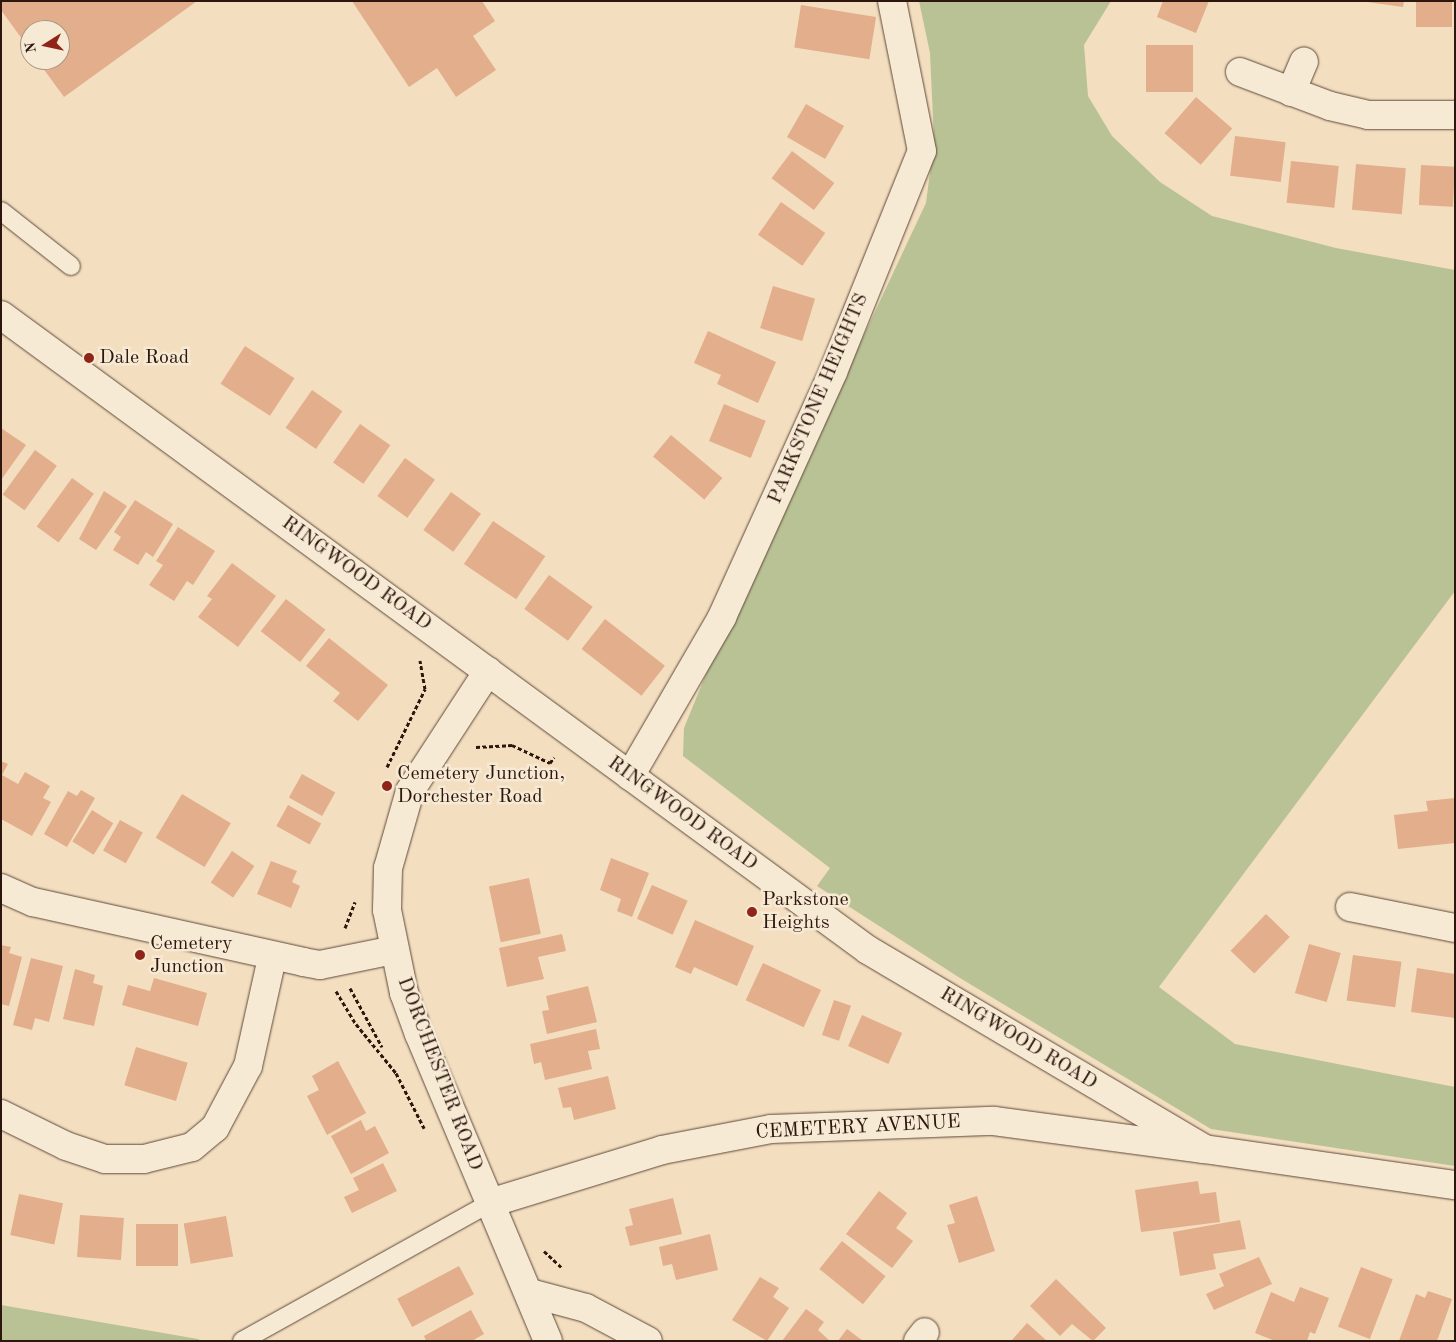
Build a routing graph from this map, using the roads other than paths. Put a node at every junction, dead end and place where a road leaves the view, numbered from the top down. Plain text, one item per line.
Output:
1 (892, 1) edge
2 (1304, 62) dead end
3 (1240, 72) dead end
4 (1291, 92) junction
5 (1455, 115) edge
6 (1, 211) edge
7 (71, 266) dead end
8 (1, 315) edge
9 (488, 671) junction
10 (630, 776) junction
11 (1, 888) edge
12 (1350, 907) dead end
13 (1455, 928) edge
14 (394, 950) junction
15 (272, 958) junction
16 (1, 1114) edge
17 (1204, 1149) junction
18 (1455, 1185) edge
19 (490, 1203) junction
20 (530, 1293) junction
21 (242, 1341) edge
22 (548, 1341) edge
23 (648, 1341) edge

1 - 10 street, PARKSTONE HEIGHTS
2 - 4 street
3 - 4 street
4 - 5 street
6 - 7 lane
8 - 9 street, RINGWOOD ROAD
9 - 10 street, RINGWOOD ROAD
9 - 14 street, DORCHESTER ROAD
10 - 17 street, RINGWOOD ROAD
11 - 15 street
12 - 13 street
14 - 15 street
14 - 19 street, DORCHESTER ROAD
15 - 16 street
17 - 18 street, RINGWOOD ROAD
17 - 19 street, CEMETERY AVENUE
19 - 20 street, DORCHESTER ROAD
19 - 21 lane
20 - 22 street, DORCHESTER ROAD
20 - 23 street

